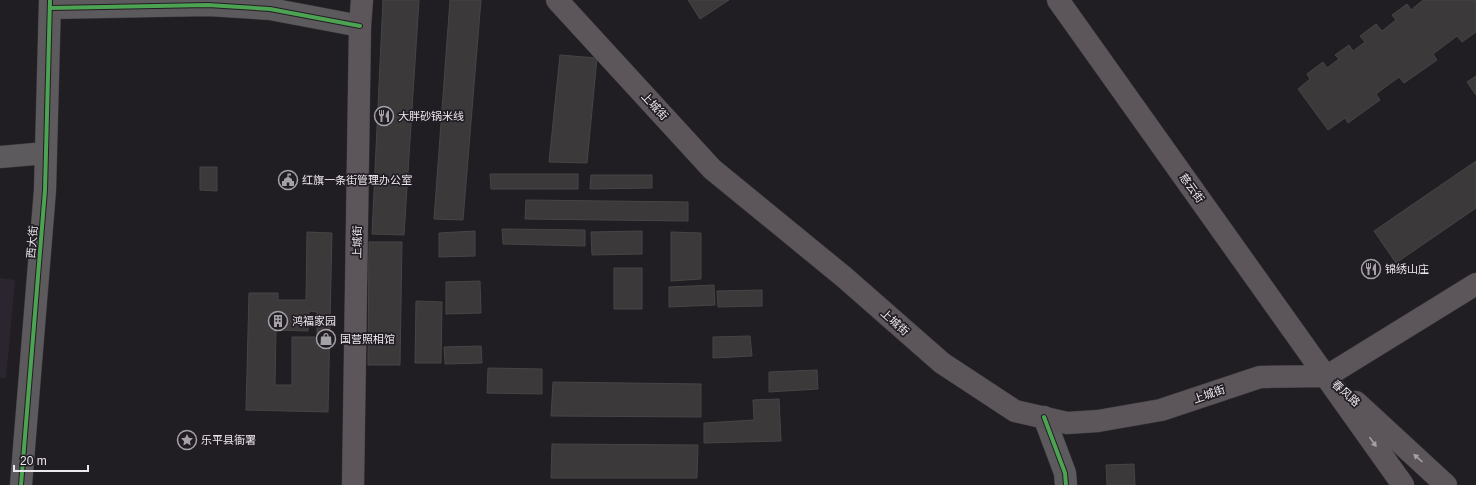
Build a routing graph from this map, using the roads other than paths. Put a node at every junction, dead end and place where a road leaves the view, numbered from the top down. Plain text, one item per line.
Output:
1 (362, 0) edge
2 (557, 0) edge
3 (1058, 0) edge
4 (50, 4) edge
5 (360, 26) junction
6 (46, 154) junction
7 (0, 157) edge
8 (1476, 284) edge
9 (1327, 376) junction
10 (1044, 417) junction
11 (1448, 484) edge
12 (21, 485) edge
13 (353, 485) edge
14 (1066, 485) edge
15 (1403, 485) edge

1 - 5 main road, 上城街
2 - 10 main road, 上城街
3 - 9 main road, 慈云街
4 - 5 street
4 - 6 street, 西大街
5 - 13 main road, 上城街
6 - 7 street
6 - 12 street, 西大街
8 - 9 main road
9 - 10 main road, 上城街
11 -> 9 main road, 春风路
9 -> 15 main road, 春风路
10 - 14 street

